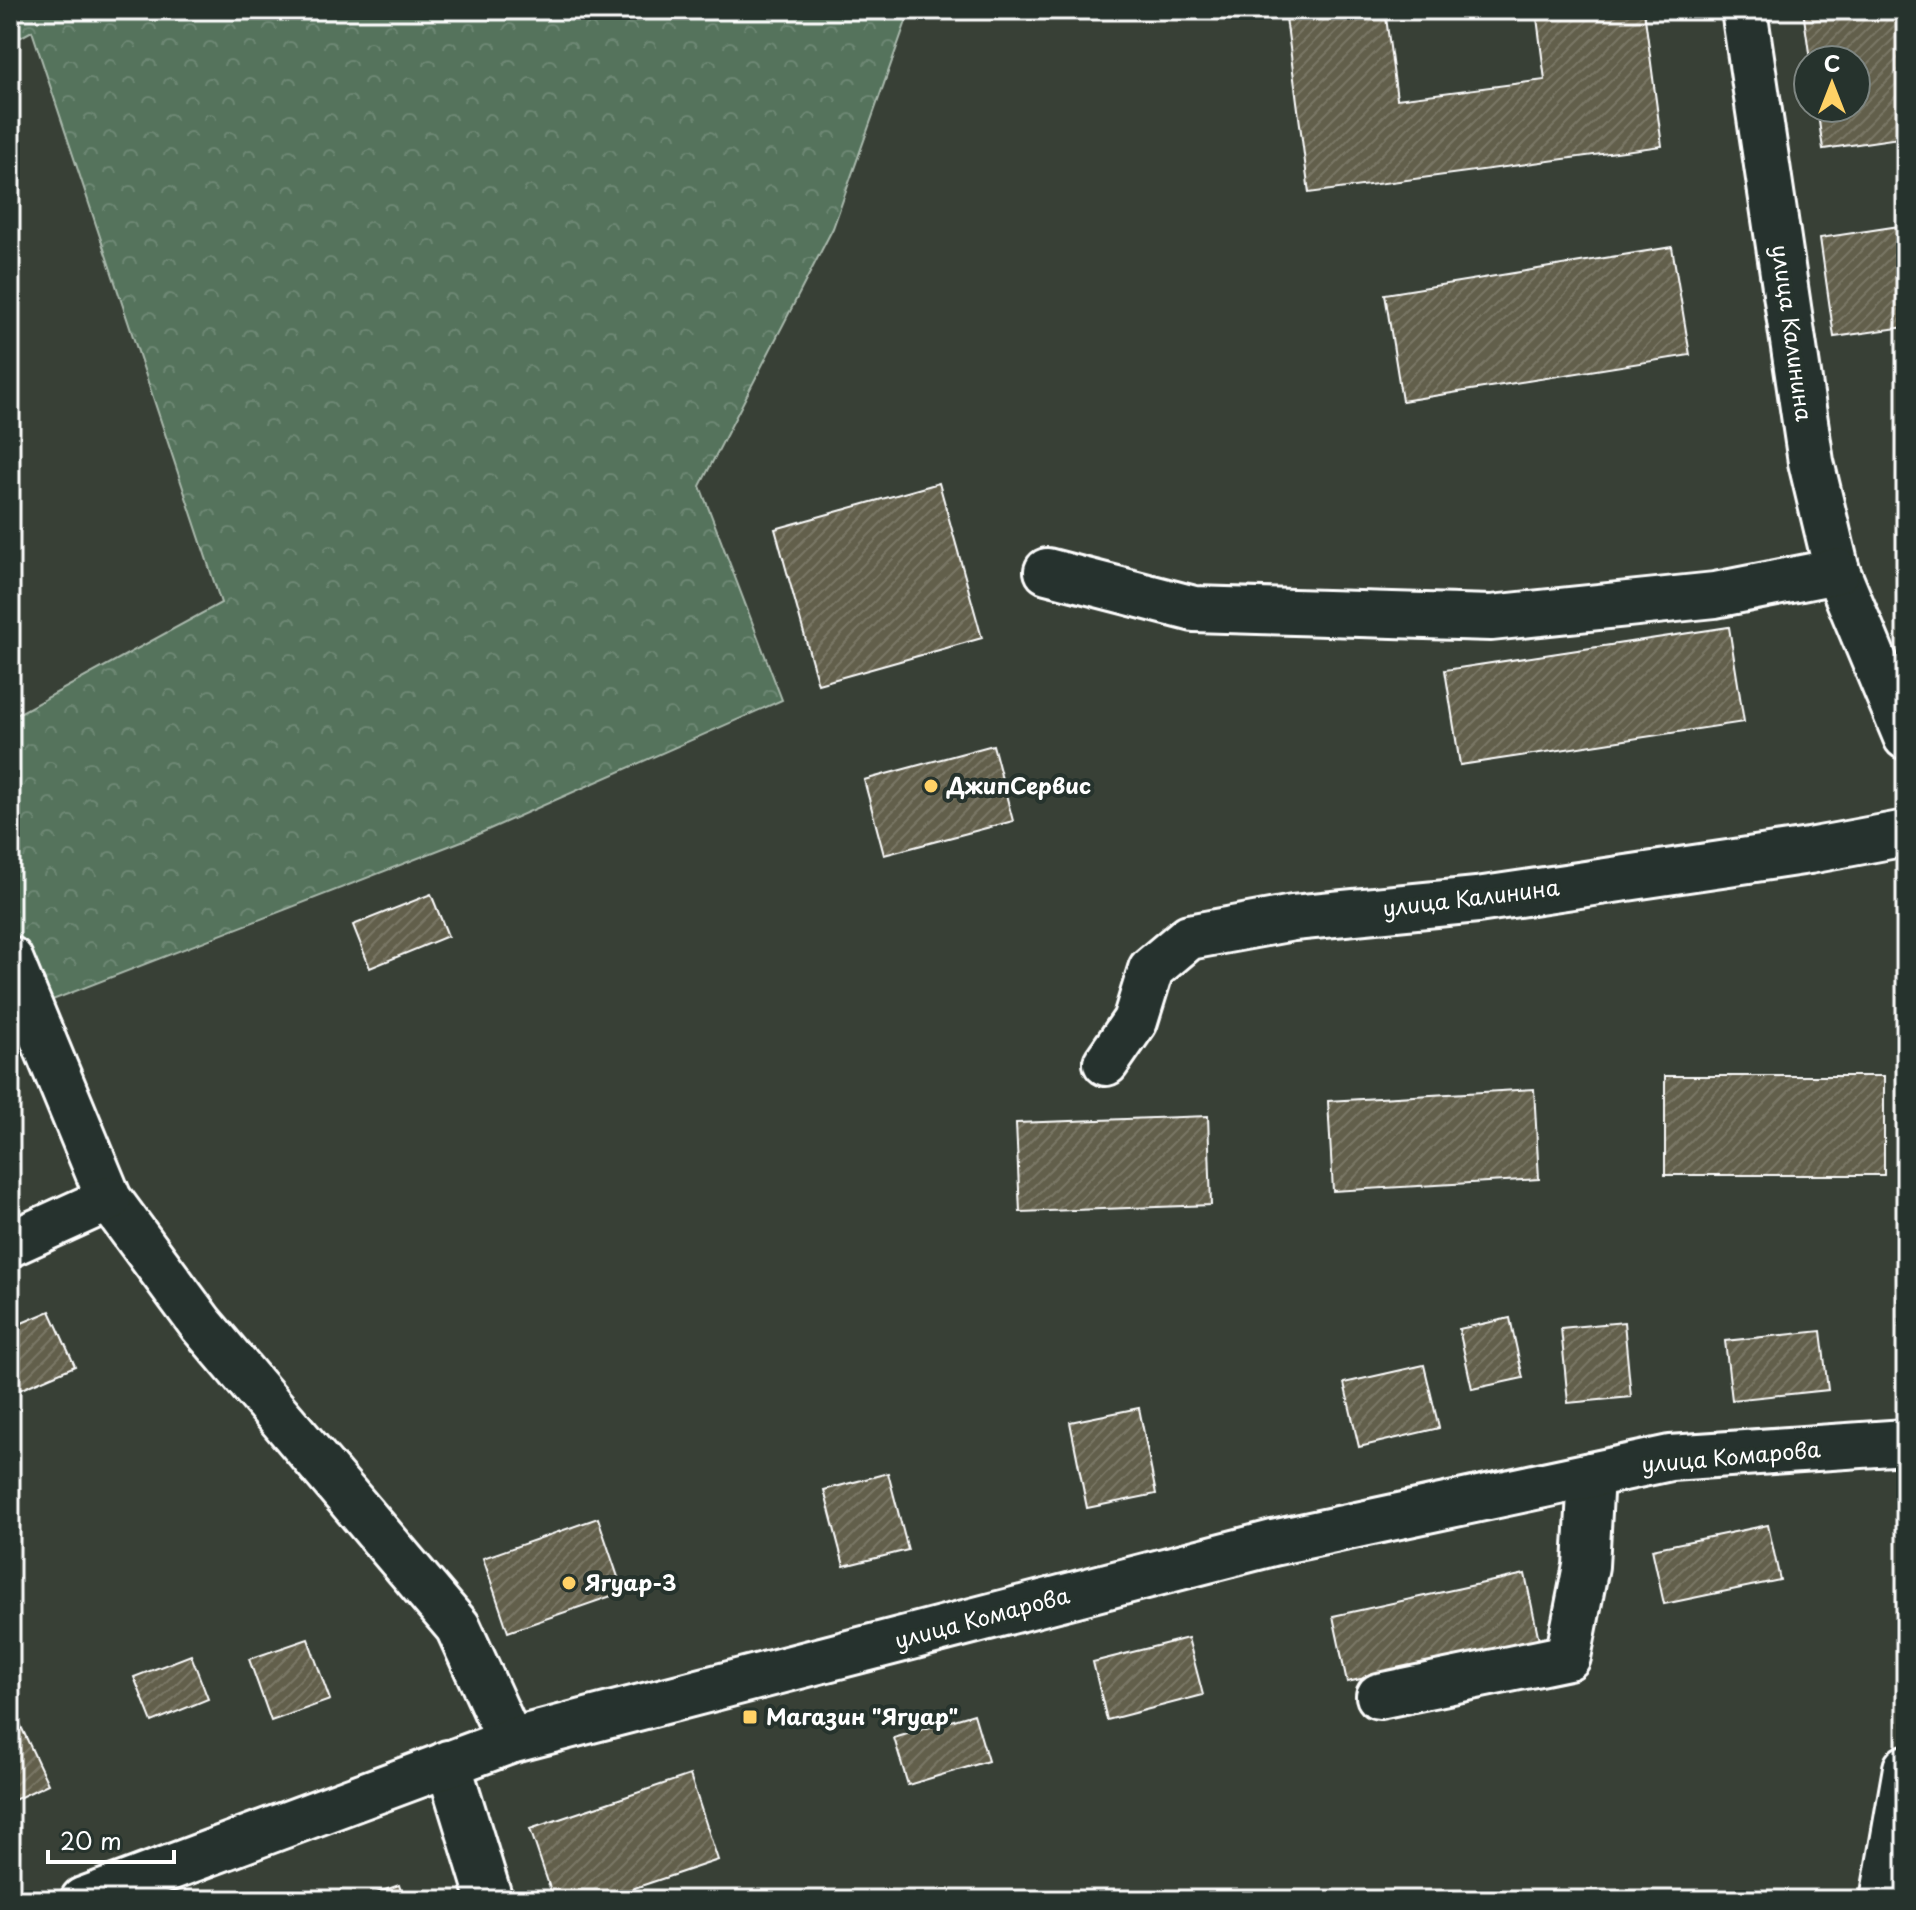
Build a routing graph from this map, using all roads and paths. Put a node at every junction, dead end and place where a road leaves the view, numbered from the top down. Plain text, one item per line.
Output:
1 (1744, 10) edge
2 (1047, 571) dead end
3 (1837, 571) junction
4 (1906, 737) edge
5 (1906, 833) edge
6 (10, 959) edge
7 (1106, 1063) dead end
8 (109, 1199) junction
9 (10, 1244) edge
10 (1906, 1442) edge
11 (1591, 1475) junction
12 (1379, 1696) dead end
13 (510, 1741) junction
14 (448, 1763) junction
15 (1906, 1768) edge
16 (83, 1900) edge
17 (490, 1900) edge
18 (1883, 1900) edge

1 - 3 street, улица Калинина
2 - 3 street
3 - 4 street, улица Калинина
5 - 7 street, улица Калинина
6 - 8 street
8 - 9 street
8 - 13 street
10 - 11 street, улица Комарова
11 - 12 street
11 - 13 street, улица Комарова
13 - 14 street, улица Комарова
14 - 16 street, улица Комарова
14 - 17 street
15 - 18 street

